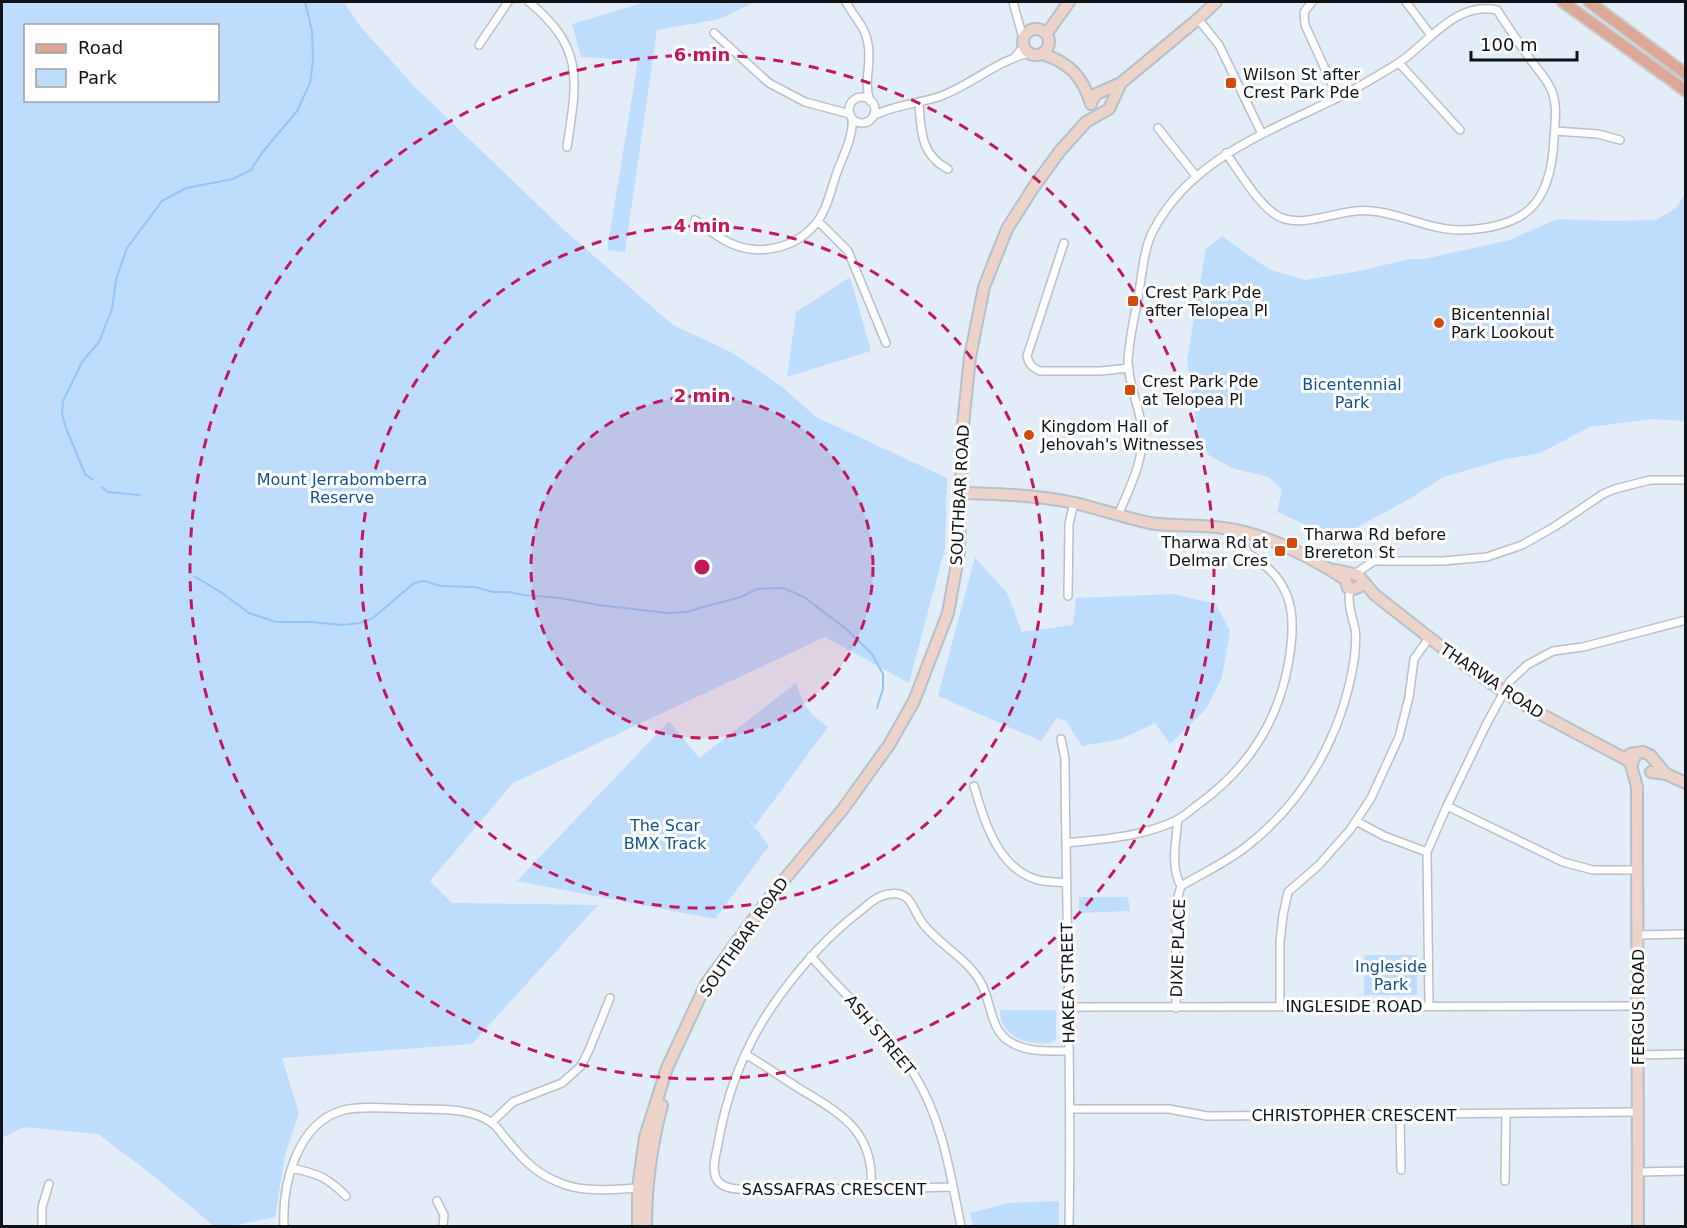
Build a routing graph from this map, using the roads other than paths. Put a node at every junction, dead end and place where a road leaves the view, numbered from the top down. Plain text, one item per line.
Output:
1 (508, 2) edge
2 (529, 2) edge
3 (846, 2) edge
4 (1013, 2) edge
5 (1069, 2) edge
6 (1215, 2) edge
7 (1312, 2) edge
8 (1406, 2) edge
9 (1563, 2) edge
10 (1589, 2) edge
11 (1198, 19) junction
12 (1046, 29) junction
13 (714, 33) dead end
14 (1430, 34) junction
15 (1025, 39) junction
16 (478, 45) dead end
17 (1045, 50) junction
18 (1399, 63) junction
19 (1686, 74) edge
20 (867, 80) junction
21 (1121, 83) junction
22 (1686, 91) edge
23 (859, 98) junction
24 (1338, 98) junction
25 (1112, 100) junction
26 (852, 102) junction
27 (1096, 102) junction
28 (872, 103) junction
29 (919, 104) junction
30 (831, 108) junction
31 (896, 108) junction
32 (851, 116) junction
33 (873, 116) junction
34 (867, 122) junction
35 (1158, 128) dead end
36 (1460, 130) dead end
37 (1555, 131) junction
38 (1262, 134) junction
39 (849, 140) junction
40 (1620, 140) dead end
41 (567, 147) dead end
42 (1226, 153) junction
43 (948, 169) dead end
44 (1196, 176) junction
45 (695, 220) dead end
46 (818, 221) junction
47 (1064, 243) dead end
48 (886, 343) dead end
49 (1129, 368) junction
50 (1686, 480) edge
51 (961, 493) junction
52 (1074, 503) junction
53 (1118, 514) junction
54 (1242, 531) junction
55 (1354, 580) junction
56 (1068, 596) dead end
57 (1686, 620) edge
58 (1429, 638) junction
59 (1504, 692) junction
60 (1061, 739) dead end
61 (1654, 761) junction
62 (1639, 767) junction
63 (1666, 774) junction
64 (1686, 783) edge
65 (975, 786) dead end
66 (1447, 806) junction
67 (1178, 819) junction
68 (1356, 821) junction
69 (1066, 843) junction
70 (1427, 852) junction
71 (1637, 870) junction
72 (1066, 883) junction
73 (1181, 886) junction
74 (1686, 934) edge
75 (1638, 935) junction
76 (811, 956) junction
77 (610, 998) dead end
78 (1280, 1006) junction
79 (1429, 1006) junction
80 (1638, 1006) junction
81 (1069, 1007) junction
82 (1176, 1008) junction
83 (1069, 1051) junction
84 (745, 1054) junction
85 (1686, 1054) edge
86 (1638, 1055) junction
87 (1070, 1109) junction
88 (1638, 1112) junction
89 (1506, 1114) junction
90 (1400, 1116) junction
91 (492, 1122) junction
92 (292, 1168) junction
93 (1401, 1170) dead end
94 (1686, 1171) edge
95 (1639, 1172) junction
96 (1505, 1181) dead end
97 (49, 1184) dead end
98 (953, 1187) junction
99 (642, 1188) junction
100 (871, 1189) junction
101 (346, 1196) dead end
102 (437, 1201) dead end
103 (42, 1227) edge
104 (284, 1227) edge
105 (443, 1227) edge
106 (638, 1227) edge
107 (646, 1227) edge
108 (961, 1227) edge
109 (1069, 1227) edge
110 (1638, 1227) edge

1 - 16 street
2 - 41 street
3 - 20 street
4 - 15 street
5 - 12 main road
6 - 11 main road
7 - 24 street
8 - 14 street
9 - 22 main road
10 - 19 main road
11 - 21 main road
11 - 38 street
12 - 15 main road
12 - 17 main road
13 - 30 street
14 - 18 street
14 - 37 street
15 - 17 main road
15 - 29 street
17 - 27 main road
18 - 24 street
18 - 36 street
20 - 23 street
20 - 28 street
21 - 25 main road
21 - 27 main road
23 - 26 street
23 - 28 street
24 - 38 street
25 - 27 main road
25 - 27 main road, SOUTHBAR ROAD
26 - 30 street
26 - 32 street
27 - 51 main road, SOUTHBAR ROAD
28 - 31 street
28 - 33 street
29 - 31 street
29 - 43 street
30 - 32 street
31 - 33 street
32 - 34 street
32 - 39 street
33 - 34 street
34 - 39 street
35 - 44 street
37 - 40 street
37 - 42 street
38 - 42 street
39 - 46 street
42 - 44 street
44 - 49 street
45 - 46 street
46 - 48 street
47 - 49 street
49 - 53 street
50 - 55 street
51 - 52 main road
51 - 99 main road, SOUTHBAR ROAD
52 - 53 main road
52 - 56 street
53 - 54 main road
54 - 55 main road
54 - 67 street
55 - 58 main road, THARWA ROAD
55 - 73 street
57 - 59 street
58 - 59 main road, THARWA ROAD
58 - 68 street
59 - 62 main road, THARWA ROAD
59 - 66 street
60 - 69 street, HAKEA STREET
61 - 62 main road
61 - 62 main road
61 - 63 main road, THARWA ROAD
62 - 63 main road, THARWA ROAD
62 - 71 main road, FERGUS ROAD
63 - 64 main road, THARWA ROAD
65 - 72 street
66 - 70 street
66 - 71 street
67 - 69 street
67 - 73 street, DIXIE PLACE
68 - 70 street
68 - 78 street
69 - 72 street, HAKEA STREET
70 - 79 street
71 - 75 main road, FERGUS ROAD
72 - 81 street, HAKEA STREET
73 - 82 street, DIXIE PLACE
74 - 75 street
75 - 80 main road, FERGUS ROAD
76 - 83 street, SASSAFRAS CRESCENT
76 - 84 street, SASSAFRAS CRESCENT
76 - 98 street, ASH STREET
77 - 91 street
78 - 79 street, INGLESIDE ROAD
78 - 82 street, INGLESIDE ROAD
79 - 80 street, INGLESIDE ROAD
80 - 86 main road, FERGUS ROAD
81 - 82 street, INGLESIDE ROAD
81 - 83 street, HAKEA STREET
83 - 87 street, HAKEA STREET
84 - 100 street
84 - 100 street, SASSAFRAS CRESCENT
85 - 86 street
86 - 88 main road, FERGUS ROAD
87 - 90 street, CHRISTOPHER CRESCENT
87 - 109 street, HAKEA STREET
88 - 89 street, CHRISTOPHER CRESCENT
88 - 95 main road, FERGUS ROAD
89 - 90 street, CHRISTOPHER CRESCENT
89 - 96 street
90 - 93 street
91 - 92 street
91 - 99 street
92 - 101 street
92 - 104 street
94 - 95 street
95 - 110 main road, FERGUS ROAD
97 - 103 street
98 - 100 street, SASSAFRAS CRESCENT
98 - 108 street, ASH STREET
99 - 106 main road, SOUTHBAR ROAD
99 - 107 main road, SOUTHBAR ROAD
102 - 105 street

